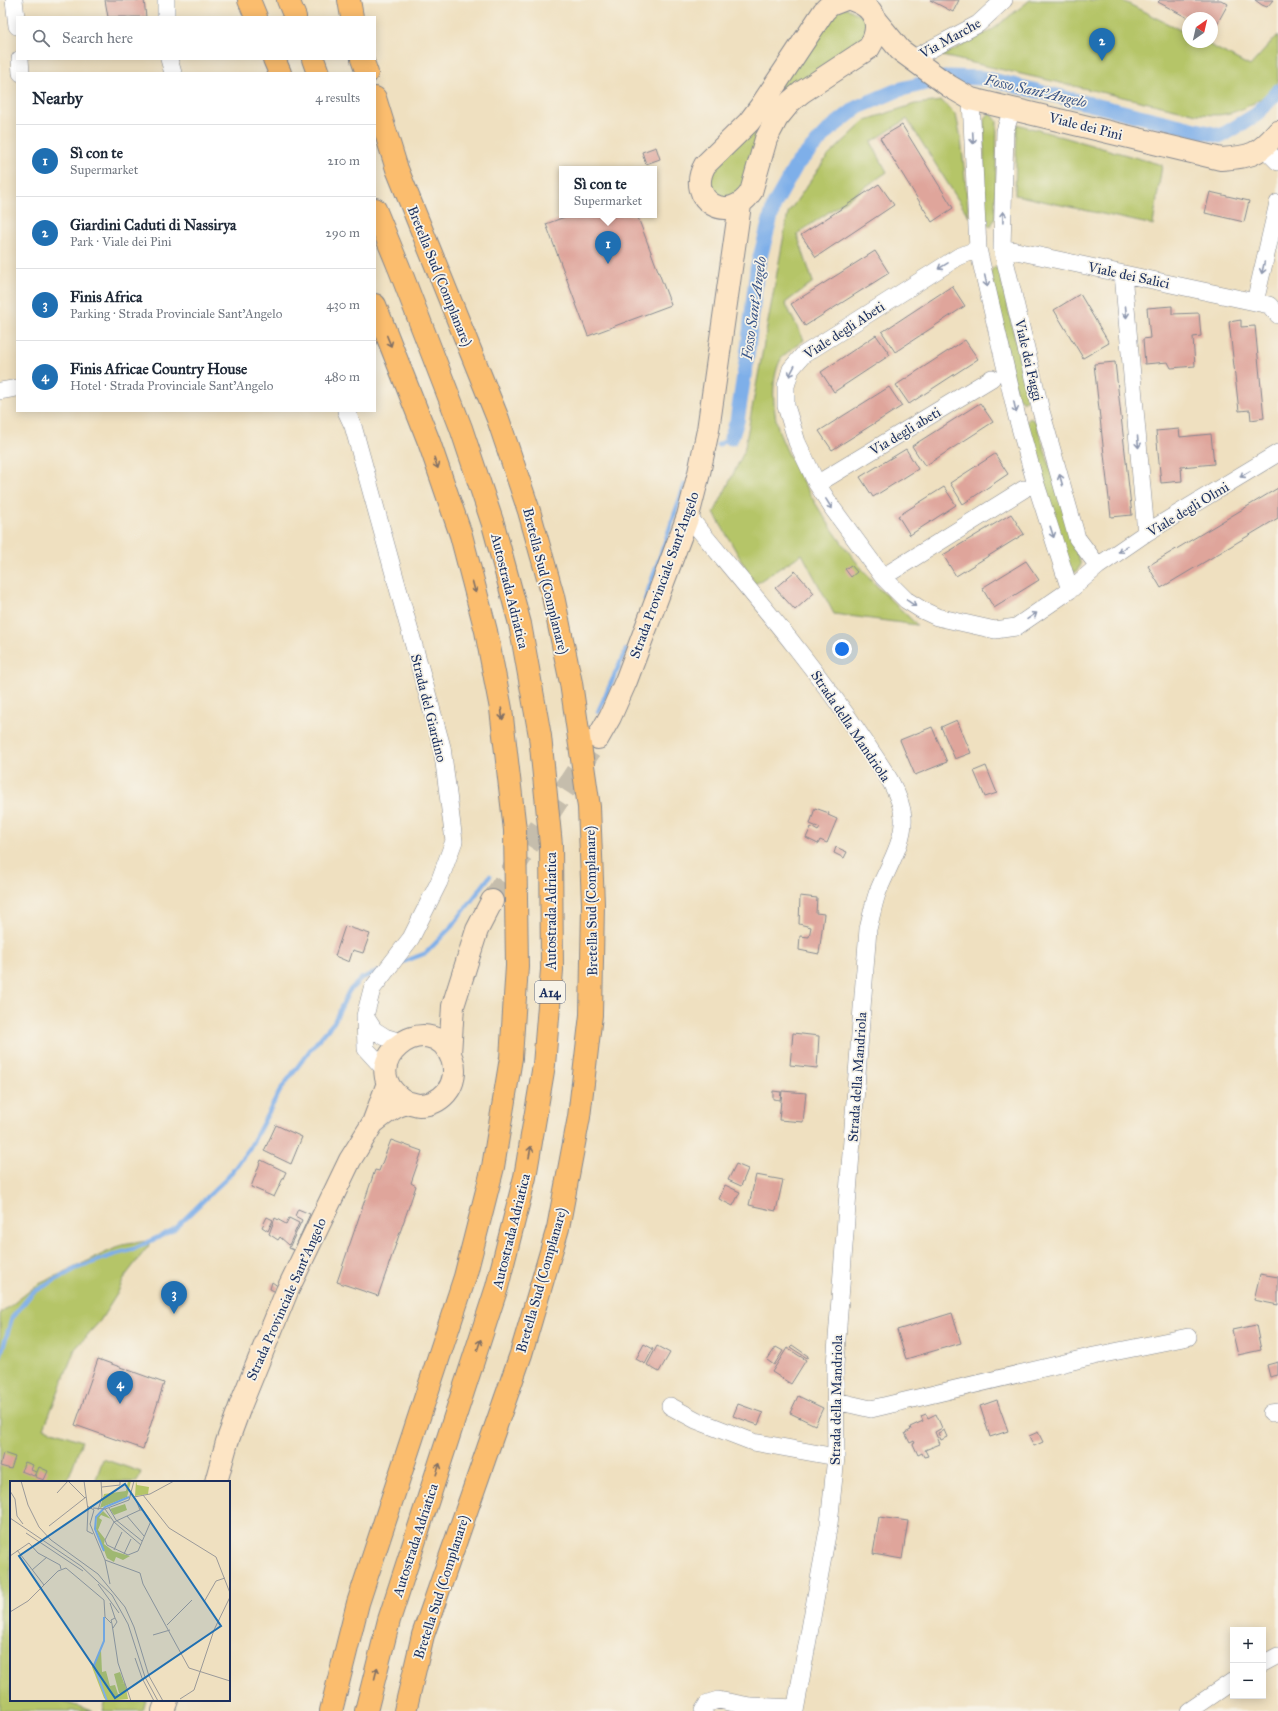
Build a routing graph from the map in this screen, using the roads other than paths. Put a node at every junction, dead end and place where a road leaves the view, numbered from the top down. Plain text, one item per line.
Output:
1 (14, 0) edge
2 (166, 0) edge
3 (249, 0) edge
4 (288, 0) edge
5 (349, 0) edge
6 (1004, 0) edge
7 (846, 1) edge
8 (166, 16) edge
9 (256, 16) edge
10 (295, 16) edge
11 (352, 16) edge
12 (16, 17) edge
13 (876, 21) junction
14 (869, 48) junction
15 (906, 55) junction
16 (20, 60) edge
17 (169, 60) edge
18 (274, 60) edge
19 (313, 60) edge
20 (362, 60) edge
21 (21, 72) edge
22 (173, 72) edge
23 (280, 72) edge
24 (318, 72) edge
25 (367, 72) edge
26 (971, 99) junction
27 (376, 101) edge
28 (1012, 108) junction
29 (1273, 147) edge
30 (1278, 203) edge
31 (740, 204) junction
32 (718, 207) junction
33 (376, 210) edge
34 (734, 239) junction
35 (1002, 248) junction
36 (978, 249) junction
37 (1122, 274) junction
38 (1255, 302) junction
39 (376, 308) edge
40 (1278, 315) edge
41 (992, 378) dead end
42 (16, 388) edge
43 (0, 391) edge
44 (346, 412) edge
45 (1278, 453) edge
46 (817, 484) junction
47 (1024, 489) dead end
48 (688, 516) junction
49 (1146, 534) junction
50 (1098, 566) junction
51 (883, 577) junction
52 (1070, 590) junction
53 (598, 738) tunnel mouth
54 (492, 901) tunnel mouth
55 (453, 1006) junction
56 (366, 1016) junction
57 (423, 1036) junction
58 (401, 1042) junction
59 (450, 1054) junction
60 (387, 1077) junction
61 (408, 1103) junction
62 (373, 1123) junction
63 (1188, 1337) dead end
64 (836, 1401) junction
65 (670, 1406) dead end
66 (836, 1457) junction
67 (216, 1481) edge
68 (1278, 1656) edge
69 (1265, 1663) edge
70 (1230, 1683) edge
71 (167, 1701) edge
72 (795, 1710) edge
73 (163, 1711) edge
74 (331, 1711) edge
75 (366, 1711) edge
76 (405, 1711) edge
77 (703, 1711) edge
78 (1189, 1711) edge

1 - 12 street
2 - 8 street
3 - 9 main road
4 - 10 main road
5 - 11 main road
6 - 15 street, Via Marche
7 - 13 main road, Viale dei Pini
7 - 32 main road, Strada Provinciale Sant'Angelo
13 - 14 main road
13 - 15 main road, Viale dei Pini
14 - 15 main road, Viale dei Pini
14 - 31 main road
15 - 26 main road, Viale dei Pini
16 - 21 street
17 - 22 street
18 - 23 main road
19 - 24 main road
20 - 25 main road
26 - 28 main road, Viale dei Pini
26 -> 36 street, Viale dei Faggi
27 - 76 main road, Bretella Sud (Complanare)
28 - 29 main road, Viale dei Pini
35 -> 28 street, Viale dei Faggi
30 -> 38 street
31 - 32 main road
31 - 34 main road, Strada Provinciale Sant'Angelo
32 - 34 main road, Strada Provinciale Sant'Angelo
75 -> 33 main road, Autostrada Adriatica / A14
34 - 48 main road, Strada Provinciale Sant'Angelo
35 - 36 street
35 - 37 street, Viale dei Salici
50 -> 35 street, Viale dei Faggi
36 -> 46 street, Viale degli Abeti
36 -> 52 street, Viale dei Faggi
37 - 38 street, Viale dei Salici
37 -> 49 street
38 - 40 street
39 -> 74 main road, A14
41 - 46 street, Via degli abeti
42 - 43 street
44 - 56 street, Strada del Giardino
45 -> 49 street, Viale degli Olmi
46 -> 51 street, Viale degli Abeti
47 - 51 street
48 - 53 main road, Strada Provinciale Sant'Angelo
48 - 64 street, Strada della Mandriola
49 -> 50 street, Viale degli Olmi
50 - 52 street
51 -> 52 street
54 - 55 main road, Strada Provinciale Sant'Angelo
55 - 57 main road, Strada Provinciale Sant'Angelo
55 - 59 main road, Strada Provinciale Sant'Angelo
56 - 58 street
56 - 60 street, Strada del Giardino
57 - 58 main road
57 - 59 main road
58 - 60 main road, Strada Provinciale Sant'Angelo
59 - 61 main road, Strada Provinciale Sant'Angelo
60 - 61 main road
60 - 62 main road, Strada Provinciale Sant'Angelo
61 - 62 main road, Strada Provinciale Sant'Angelo
62 - 67 main road, Strada Provinciale Sant'Angelo
63 - 64 street
64 - 66 street, Strada della Mandriola
65 - 66 street
66 - 72 street, Strada della Mandriola
68 - 69 street
70 - 78 street
71 - 73 main road
72 - 77 street

